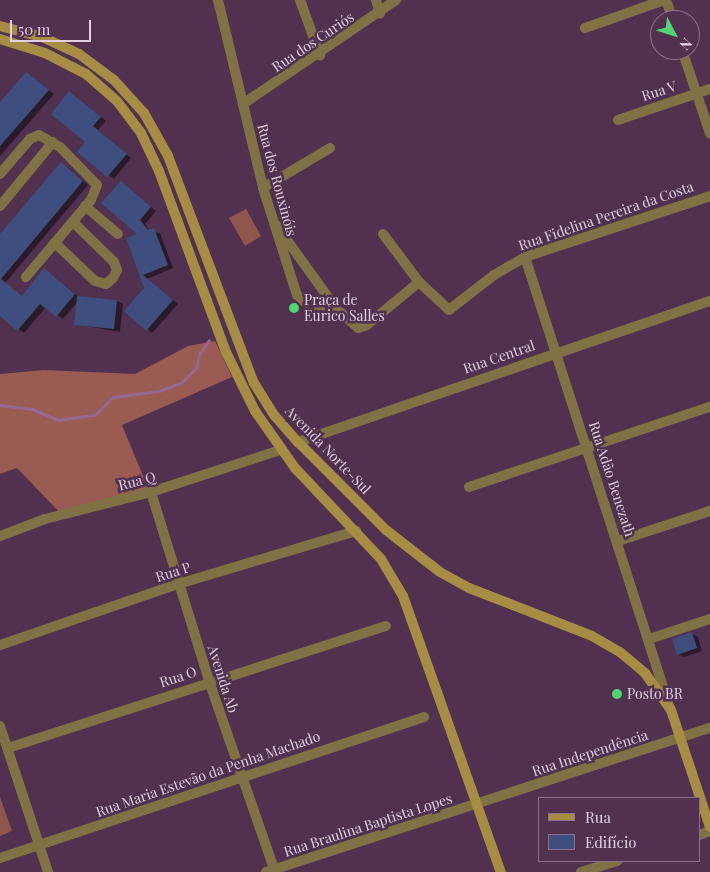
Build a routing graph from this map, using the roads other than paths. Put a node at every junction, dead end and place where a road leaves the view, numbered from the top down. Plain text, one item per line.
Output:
1 (218, 0) edge
2 (300, 0) edge
3 (376, 0) edge
4 (396, 0) edge
5 (665, 0) edge
6 (380, 13) junction
7 (0, 26) edge
8 (585, 28) dead end
9 (0, 40) edge
10 (320, 55) junction
11 (685, 60) edge
12 (710, 89) edge
13 (697, 93) junction
14 (243, 104) junction
15 (618, 120) dead end
16 (710, 133) edge
17 (52, 142) junction
18 (330, 148) dead end
19 (0, 174) edge
20 (263, 188) junction
21 (710, 196) edge
22 (0, 206) edge
23 (85, 206) junction
24 (271, 218) junction
25 (73, 222) junction
26 (118, 234) dead end
27 (383, 234) dead end
28 (54, 243) junction
29 (525, 256) junction
30 (26, 277) dead end
31 (419, 282) junction
32 (710, 301) edge
33 (338, 311) junction
34 (556, 352) junction
35 (710, 407) edge
36 (298, 442) junction
37 (586, 446) junction
38 (280, 450) junction
39 (469, 488) dead end
40 (151, 492) junction
41 (710, 511) edge
42 (356, 531) junction
43 (0, 536) edge
44 (618, 541) junction
45 (178, 584) junction
46 (710, 619) edge
47 (386, 626) dead end
48 (649, 639) junction
49 (0, 645) edge
50 (209, 681) junction
51 (670, 710) junction
52 (424, 717) dead end
53 (0, 726) edge
54 (710, 728) edge
55 (680, 737) junction
56 (8, 748) junction
57 (241, 776) junction
58 (478, 804) junction
59 (710, 827) edge
60 (39, 845) junction
61 (0, 858) edge
62 (614, 862) edge
63 (272, 871) edge
64 (48, 872) edge
65 (501, 872) edge
66 (581, 872) edge

1 - 14 street, Rua dos Rouxinóis
2 - 10 street
3 - 6 street
4 - 6 street, Rua dos Curiós
5 - 8 street
6 - 10 street, Rua dos Curiós
7 - 36 main road, Avenida Norte-Sul
9 - 38 main road
10 - 14 street, Rua dos Curiós
11 - 13 street
12 - 13 street, Rua V
13 - 15 street, Rua V
13 - 16 street
14 - 20 street, Rua dos Rouxinóis
17 - 19 street
17 - 22 street
17 - 23 street
18 - 20 street
20 - 24 street, Rua dos Rouxinóis
21 - 29 street, Rua Fidelina Pereira da Costa
23 - 25 street
23 - 26 street
24 - 33 street
24 - 33 street, Rua dos Rouxinóis
25 - 28 street
25 - 28 street
27 - 31 street, Rua Fidelina Pereira da Costa
28 - 30 street
29 - 31 street, Rua Fidelina Pereira da Costa
29 - 34 street, Rua Adão Benezath
31 - 33 street, Rua dos Rouxinóis
32 - 34 street, Rua Central
34 - 36 street, Rua Central
34 - 37 street, Rua Adão Benezath
35 - 37 street
36 - 51 main road, Avenida Norte-Sul
37 - 39 street
37 - 44 street, Rua Adão Benezath
38 - 40 street, Rua Q
38 - 42 main road
40 - 43 street, Rua Q
40 - 45 street, Avenida Ab
41 - 44 street
42 - 45 street, Rua P
42 - 58 main road
44 - 48 street, Rua Adão Benezath
45 - 49 street, Rua P
45 - 50 street, Avenida Ab
46 - 48 street
47 - 50 street, Rua O
48 - 51 street, Rua Adão Benezath
50 - 56 street, Rua O
50 - 57 street, Avenida Ab
51 - 55 main road, Avenida Norte-Sul
52 - 57 street, Rua Maria Estevão da Penha Machado
53 - 56 street
54 - 55 street, Rua Independência
55 - 58 street, Rua Independência
55 - 59 main road, Avenida Norte-Sul
56 - 60 street
57 - 60 street, Rua Maria Estevão da Penha Machado
57 - 63 street, Avenida Ab
58 - 63 street, Rua Braulina Baptista Lopes
58 - 65 main road
60 - 61 street, Rua Maria Estevão da Penha Machado
60 - 64 street
62 - 66 street

